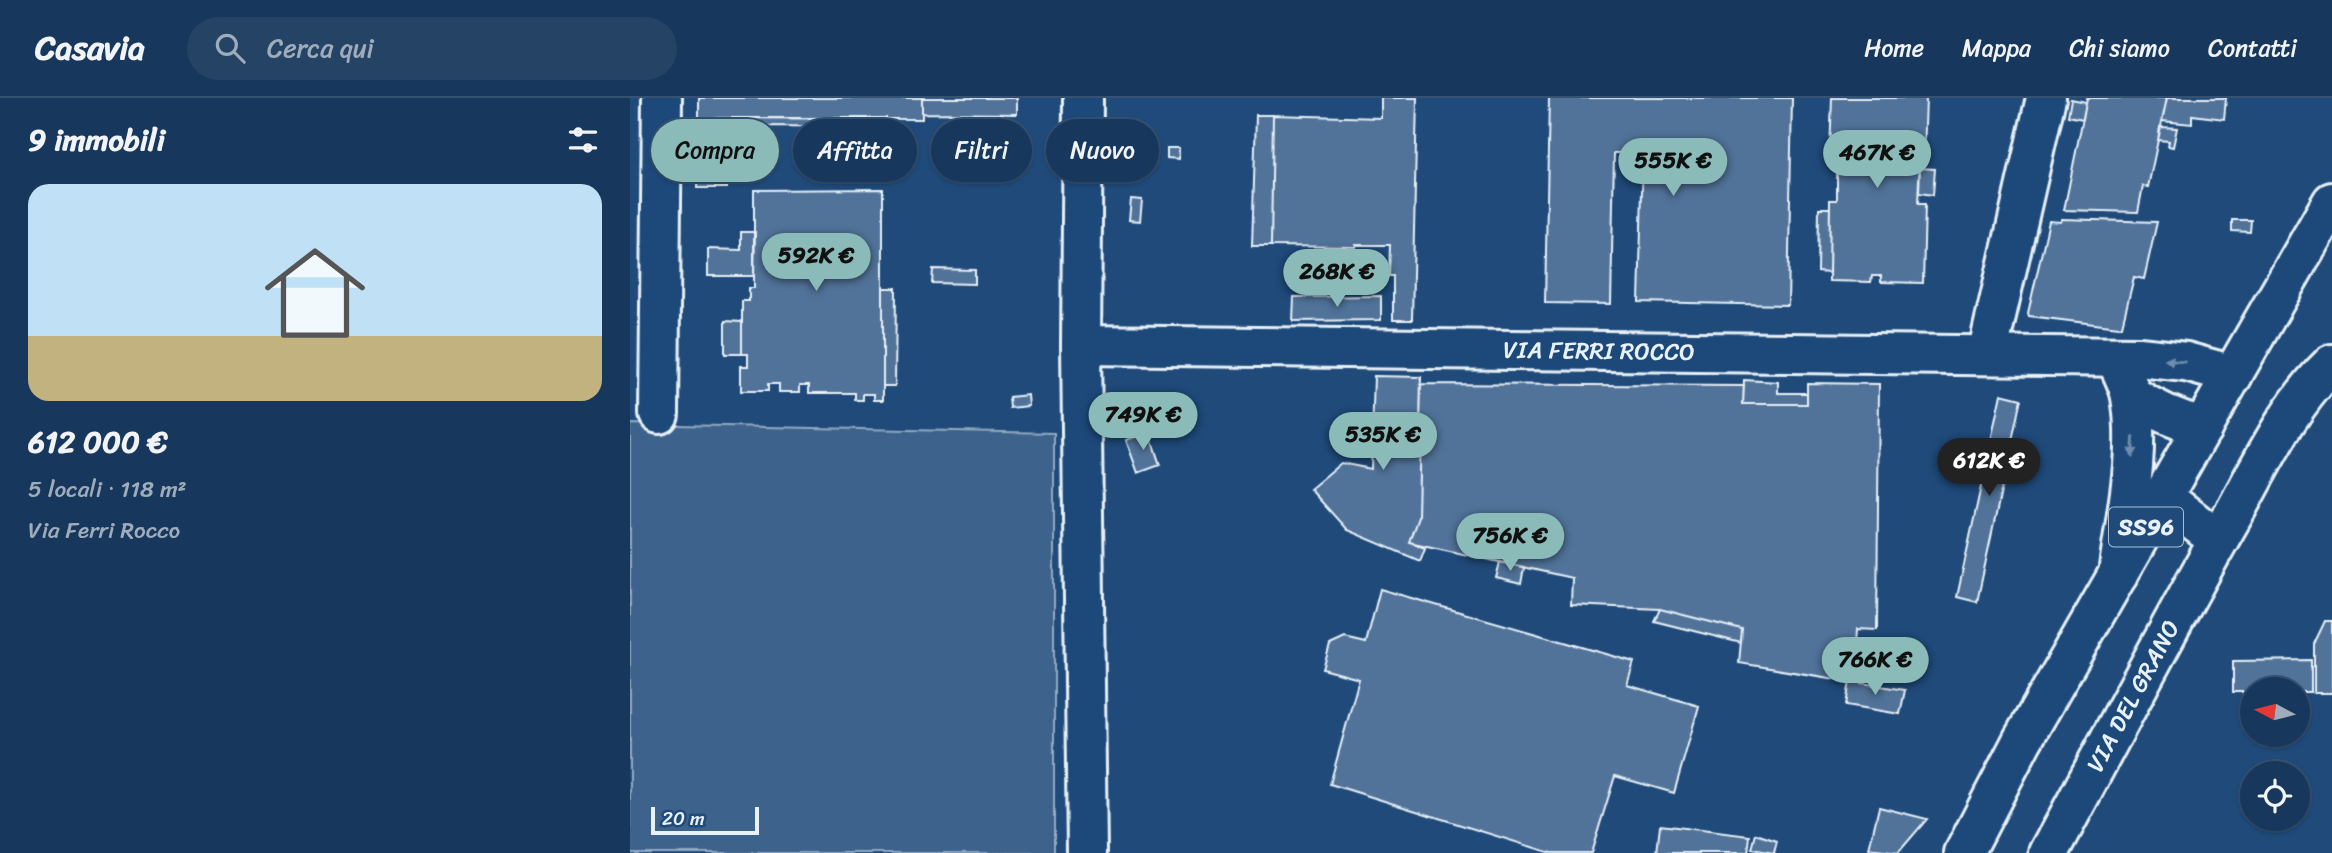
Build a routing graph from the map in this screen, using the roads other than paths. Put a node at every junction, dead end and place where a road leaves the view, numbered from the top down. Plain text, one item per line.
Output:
1 (662, 98) edge
2 (1083, 98) edge
3 (2046, 98) edge
4 (2332, 202) edge
5 (1082, 345) junction
6 (1987, 355) junction
7 (2115, 357) junction
8 (2332, 364) edge
9 (2233, 374) junction
10 (2131, 395) junction
11 (659, 414) dead end
12 (2203, 427) junction
13 (2163, 497) junction
14 (2218, 540) junction
15 (2117, 577) junction
16 (1087, 853) edge
17 (1964, 853) edge
18 (2049, 853) edge

1 - 11 street
2 - 5 street
3 - 6 street
4 - 9 street, SS96
5 - 6 street, VIA FERRI ROCCO
5 - 16 street
6 - 7 street, VIA FERRI ROCCO
9 -> 7 street, VIA FERRI ROCCO
7 - 10 street
8 - 14 street, VIA DEL GRANO
9 - 12 street, SS96
10 - 12 street
10 -> 15 street
12 - 13 street, SS96
13 - 14 street
13 - 15 street, SS96
14 - 18 street, VIA DEL GRANO
15 - 17 street, SS96

